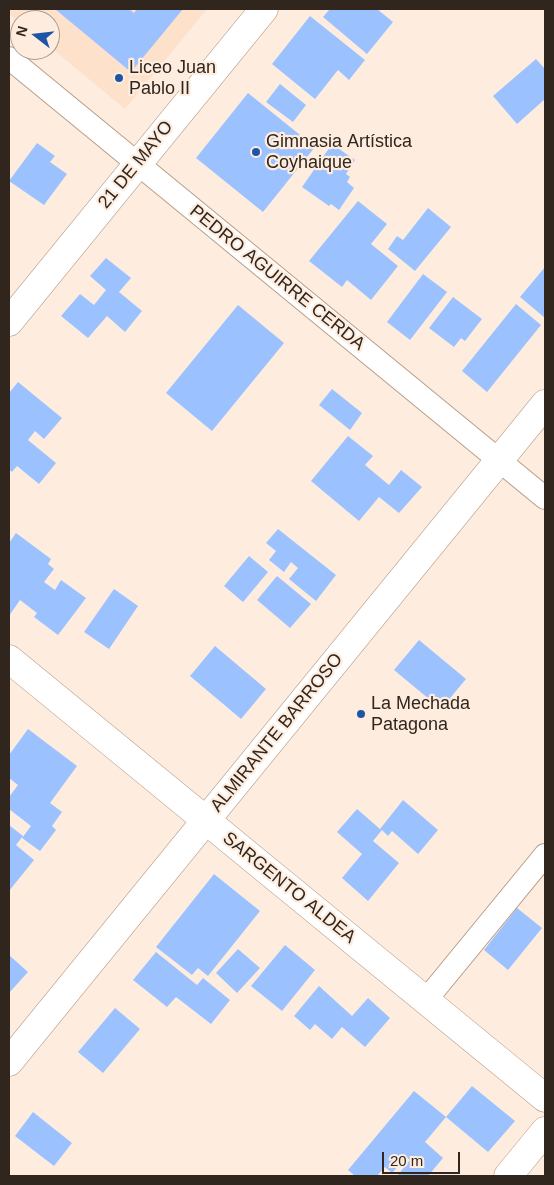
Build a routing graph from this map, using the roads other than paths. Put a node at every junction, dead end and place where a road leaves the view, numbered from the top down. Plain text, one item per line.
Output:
1 (264, 9) edge
2 (9, 58) edge
3 (138, 164) junction
4 (9, 322) edge
5 (545, 404) edge
6 (499, 460) junction
7 (545, 498) edge
8 (9, 659) edge
9 (206, 820) junction
10 (545, 854) edge
11 (426, 1000) junction
12 (9, 1062) edge
13 (545, 1098) edge
14 (545, 1131) edge
15 (508, 1176) edge

1 - 3 street, 21 DE MAYO
2 - 3 street, PEDRO AGUIRRE CERDA
3 - 4 street, 21 DE MAYO
3 - 6 street, PEDRO AGUIRRE CERDA
5 - 6 street, ALMIRANTE BARROSO
6 - 7 street, PEDRO AGUIRRE CERDA
6 - 9 street, ALMIRANTE BARROSO
8 - 9 street, SARGENTO ALDEA
9 - 11 street, SARGENTO ALDEA
9 - 12 street, ALMIRANTE BARROSO
10 - 11 street
11 - 13 street, SARGENTO ALDEA
14 - 15 street

